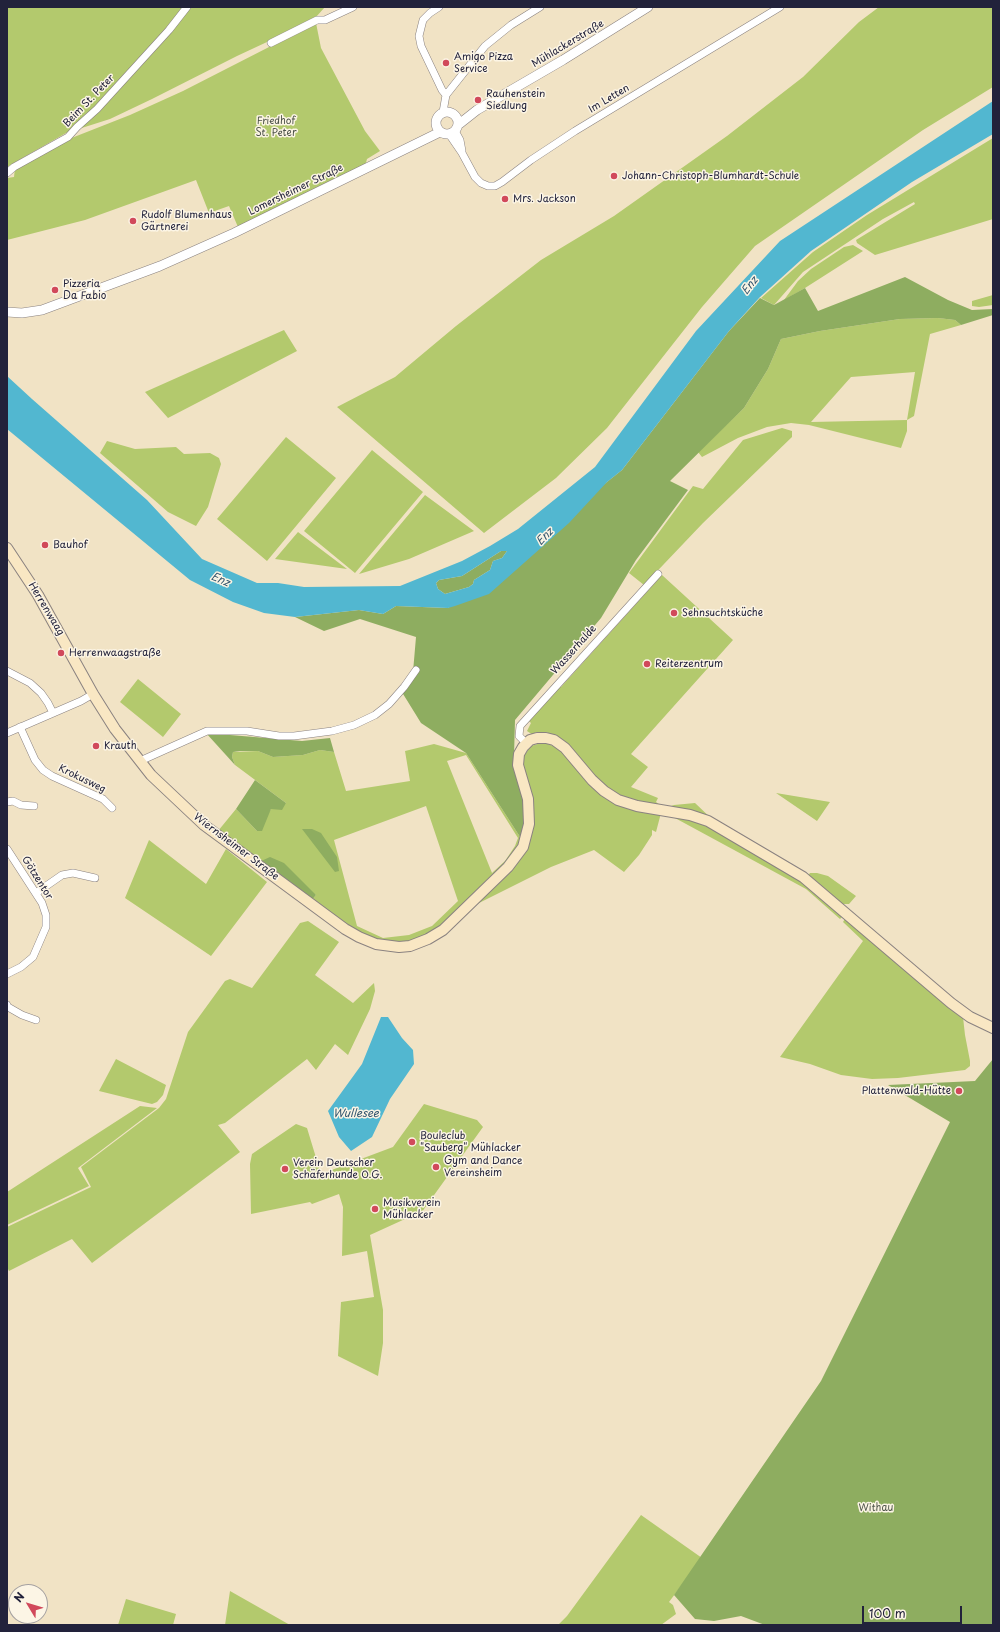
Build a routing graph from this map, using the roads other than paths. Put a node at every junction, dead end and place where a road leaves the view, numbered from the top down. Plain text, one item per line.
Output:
1 (187, 7) edge
2 (353, 7) edge
3 (439, 7) edge
4 (540, 7) edge
5 (648, 7) edge
6 (780, 7) edge
7 (271, 43) dead end
8 (446, 95) junction
9 (443, 112) junction
10 (449, 127) junction
11 (7, 173) edge
12 (7, 312) edge
13 (7, 548) edge
14 (658, 574) dead end
15 (416, 670) dead end
16 (7, 671) edge
17 (93, 694) junction
18 (53, 713) junction
19 (20, 727) junction
20 (7, 733) edge
21 (526, 743) junction
22 (140, 761) junction
23 (7, 802) edge
24 (34, 806) dead end
25 (112, 808) dead end
26 (7, 849) edge
27 (96, 878) dead end
28 (36, 893) junction
29 (7, 974) edge
30 (7, 1005) edge
31 (36, 1020) dead end
32 (993, 1028) edge

1 - 11 street, Beim St. Peter
2 - 7 street
3 - 8 street
4 - 8 street
5 - 10 street, Mühlackerstraße
6 - 10 street, Im Letten
8 - 9 street
9 - 10 street
9 - 10 street
10 - 12 street, Lomersheimer Straße
13 - 17 main road, Herrenwaag
14 - 21 street, Wasserhalde
15 - 22 street
16 - 18 street
17 - 18 street
17 - 22 main road, Wiernsheimer Straße
18 - 19 street
19 - 20 street
19 - 25 street, Krokusweg
21 - 22 main road, Wiernsheimer Straße
21 - 32 main road
23 - 24 street
26 - 28 street, Götzentor
27 - 28 street
28 - 29 street, Götzentor
30 - 31 street

